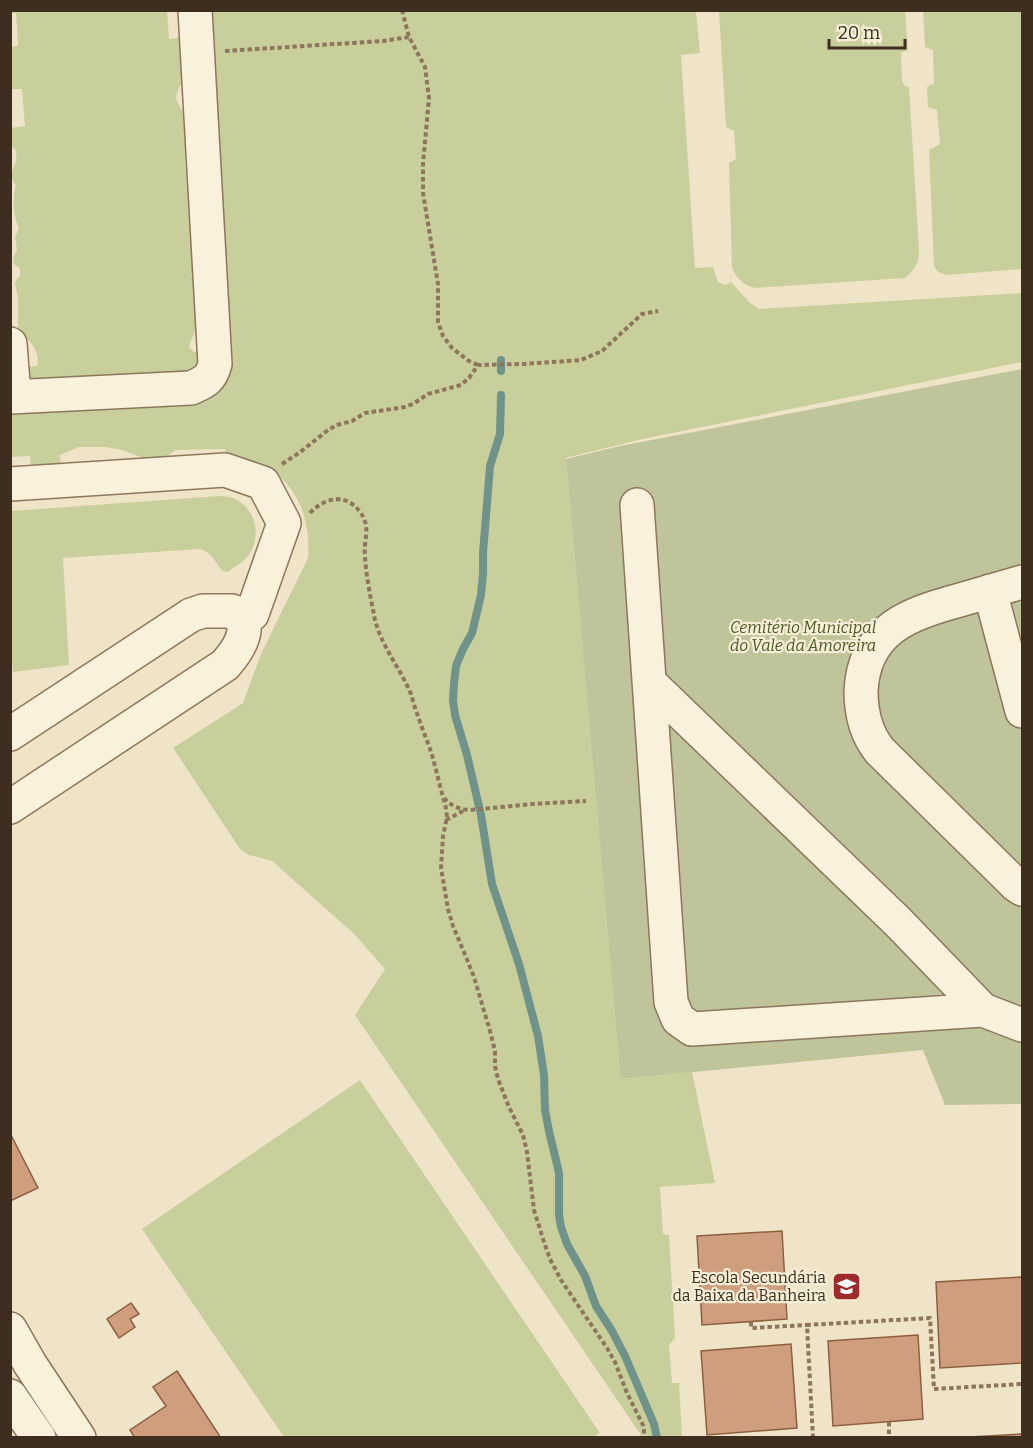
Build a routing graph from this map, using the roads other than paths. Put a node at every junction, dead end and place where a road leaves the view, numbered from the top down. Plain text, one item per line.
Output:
1 (195, 10) edge
2 (10, 344) edge
3 (12, 397) edge
4 (10, 484) edge
5 (637, 505) dead end
6 (1023, 582) edge
7 (990, 591) junction
8 (243, 620) junction
9 (650, 682) junction
10 (1023, 711) edge
11 (10, 734) edge
12 (10, 807) edge
13 (1023, 889) edge
14 (982, 1010) junction
15 (1023, 1025) edge
16 (10, 1329) edge
17 (10, 1396) edge
18 (39, 1437) edge
19 (79, 1437) edge

1 - 3 street
2 - 3 street
4 - 8 street
5 - 9 street
6 - 7 street
7 - 10 street
7 - 13 street
8 - 11 street
8 - 12 street
9 - 14 street
9 - 14 street
14 - 15 street
16 - 19 street
17 - 18 street

